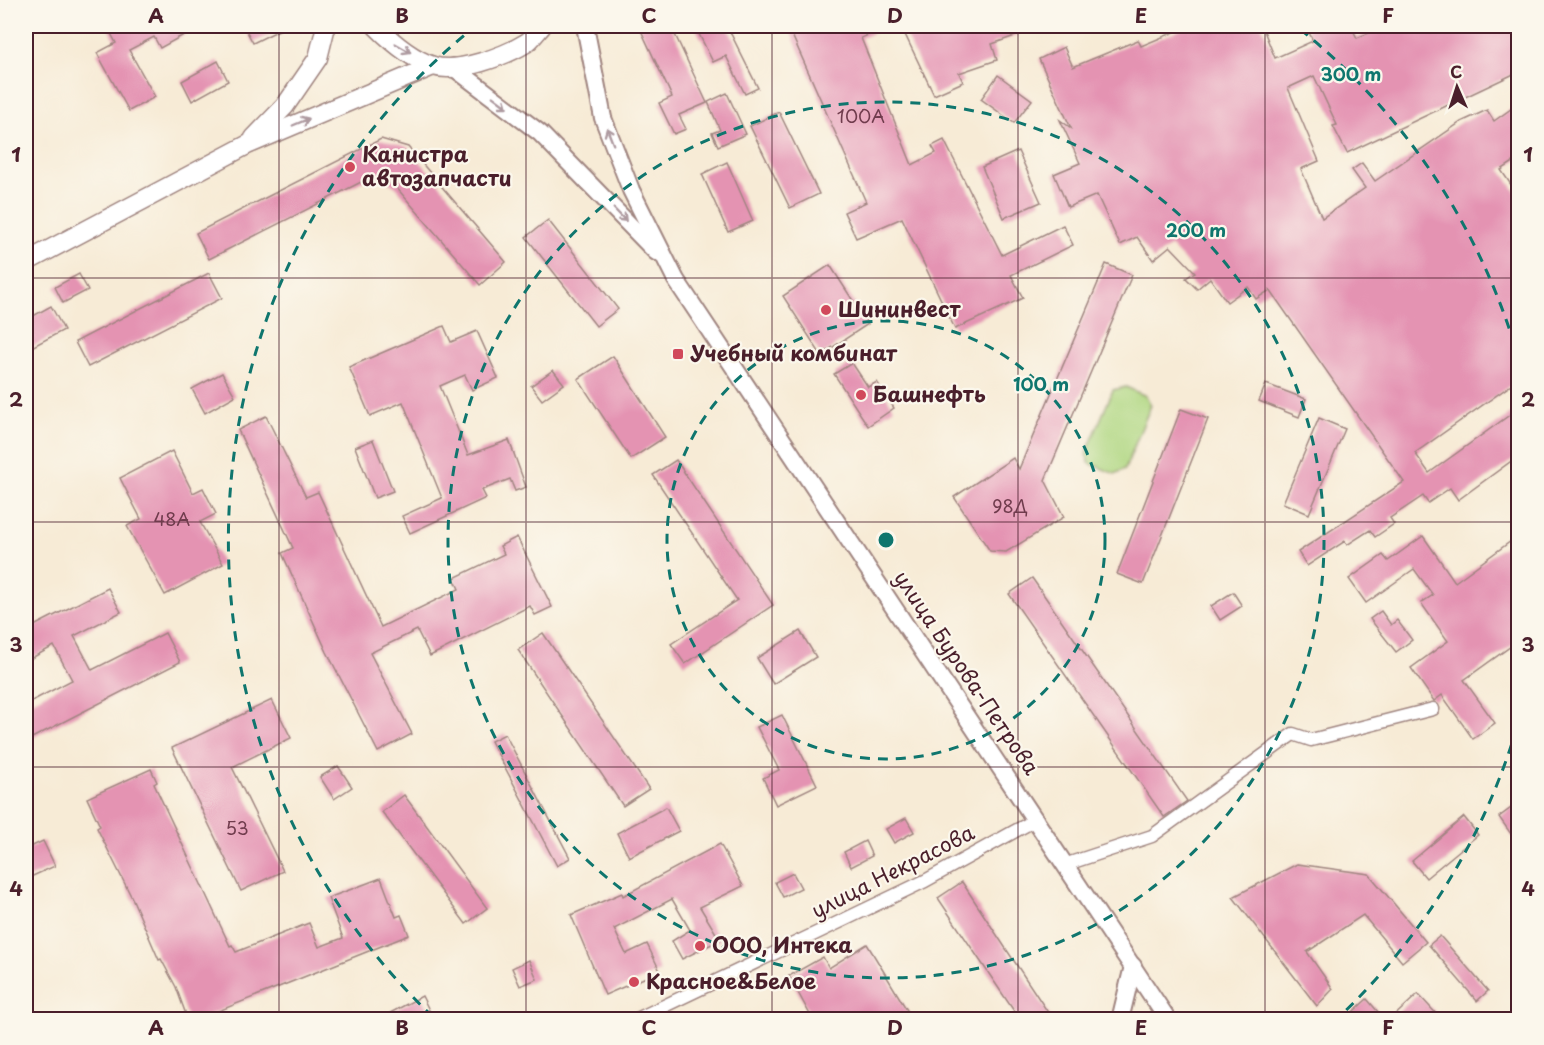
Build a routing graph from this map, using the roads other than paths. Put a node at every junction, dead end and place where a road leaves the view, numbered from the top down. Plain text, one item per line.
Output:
1 (326, 26) edge
2 (376, 26) edge
3 (542, 26) edge
4 (585, 26) edge
5 (433, 66) junction
6 (453, 67) junction
7 (247, 145) junction
8 (26, 262) edge
9 (666, 262) junction
10 (1433, 709) dead end
11 (1037, 819) junction
12 (1067, 864) junction
13 (1133, 966) junction
14 (1167, 1017) edge
15 (635, 1020) edge
16 (1120, 1020) edge
17 (1148, 1020) edge

1 - 7 main road
2 -> 5 main road
3 - 6 main road
9 -> 4 main road, улица Бурова-Петрова
5 - 6 main road
7 -> 5 main road
6 -> 9 main road, улица Бурова-Петрова
7 - 8 main road
9 - 11 main road, улица Бурова-Петрова
10 - 12 street
11 - 12 main road, улица Бурова-Петрова
11 - 15 street, улица Некрасова
12 - 13 main road, улица Бурова-Петрова
13 - 14 main road, улица Бурова-Петрова
13 - 16 main road
14 - 17 main road

